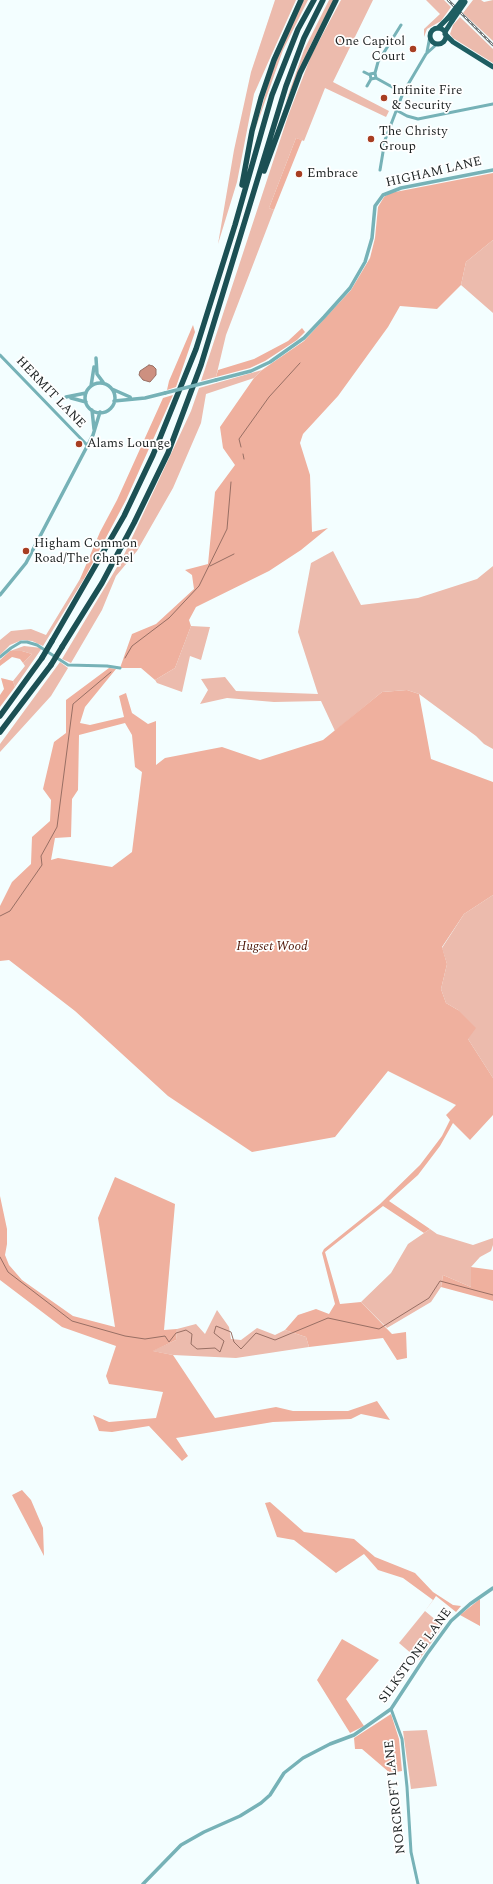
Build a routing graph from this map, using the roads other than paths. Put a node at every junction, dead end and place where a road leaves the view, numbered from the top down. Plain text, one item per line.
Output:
1 (301, 0) edge
2 (314, 0) edge
3 (323, 0) edge
4 (336, 0) edge
5 (465, 1) edge
6 (450, 20) junction
7 (401, 25) dead end
8 (438, 28) junction
9 (445, 33) junction
10 (430, 36) junction
11 (443, 42) junction
12 (453, 42) junction
13 (437, 44) junction
14 (426, 54) junction
15 (493, 67) edge
16 (364, 72) dead end
17 (375, 73) junction
18 (370, 77) junction
19 (376, 78) junction
20 (367, 86) dead end
21 (403, 92) junction
22 (493, 104) edge
23 (396, 110) junction
24 (380, 170) dead end
25 (493, 170) edge
26 (235, 225) junction
27 (245, 225) junction
28 (0, 355) edge
29 (105, 384) junction
30 (91, 386) junction
31 (112, 389) junction
32 (86, 393) junction
33 (137, 398) junction
34 (114, 401) junction
35 (86, 402) junction
36 (92, 410) junction
37 (100, 412) junction
38 (94, 432) junction
39 (87, 445) junction
40 (0, 595) edge
41 (0, 657) edge
42 (120, 668) dead end
43 (0, 716) edge
44 (0, 732) edge
45 (493, 1588) edge
46 (391, 1709) junction
47 (143, 1884) edge
48 (418, 1884) edge

1 - 26 highway
2 - 26 highway
3 - 27 highway
4 - 27 highway
5 - 6 highway, bridge
6 - 8 highway
6 - 9 highway
7 - 17 street
8 - 9 highway
8 - 10 highway
9 - 11 highway
9 - 12 highway
10 - 13 highway
10 - 14 street
11 - 12 highway
11 - 13 highway
12 - 15 highway
13 - 14 street
14 - 21 street
16 - 18 street
17 - 18 street
17 - 19 street
18 - 19 street
18 - 20 street
19 - 21 street
21 - 23 street
22 - 23 street
23 - 24 street
25 - 33 street, HIGHAM LANE, bridge
26 - 43 highway, bridge
27 - 44 highway, bridge
28 - 39 street, HERMIT LANE
29 - 30 street
29 - 30 street
29 - 31 street
30 - 32 street
31 - 33 street
31 - 34 street
32 - 35 street
32 - 35 street
33 - 34 street, HIGHAM LANE
34 - 37 street
35 - 36 street
36 - 37 street
36 - 38 street
37 - 38 street
38 - 39 street
39 - 40 street
41 - 42 street
45 - 46 street, SILKSTONE LANE
46 - 47 street, SILKSTONE LANE
46 - 48 street, NORCROFT LANE

